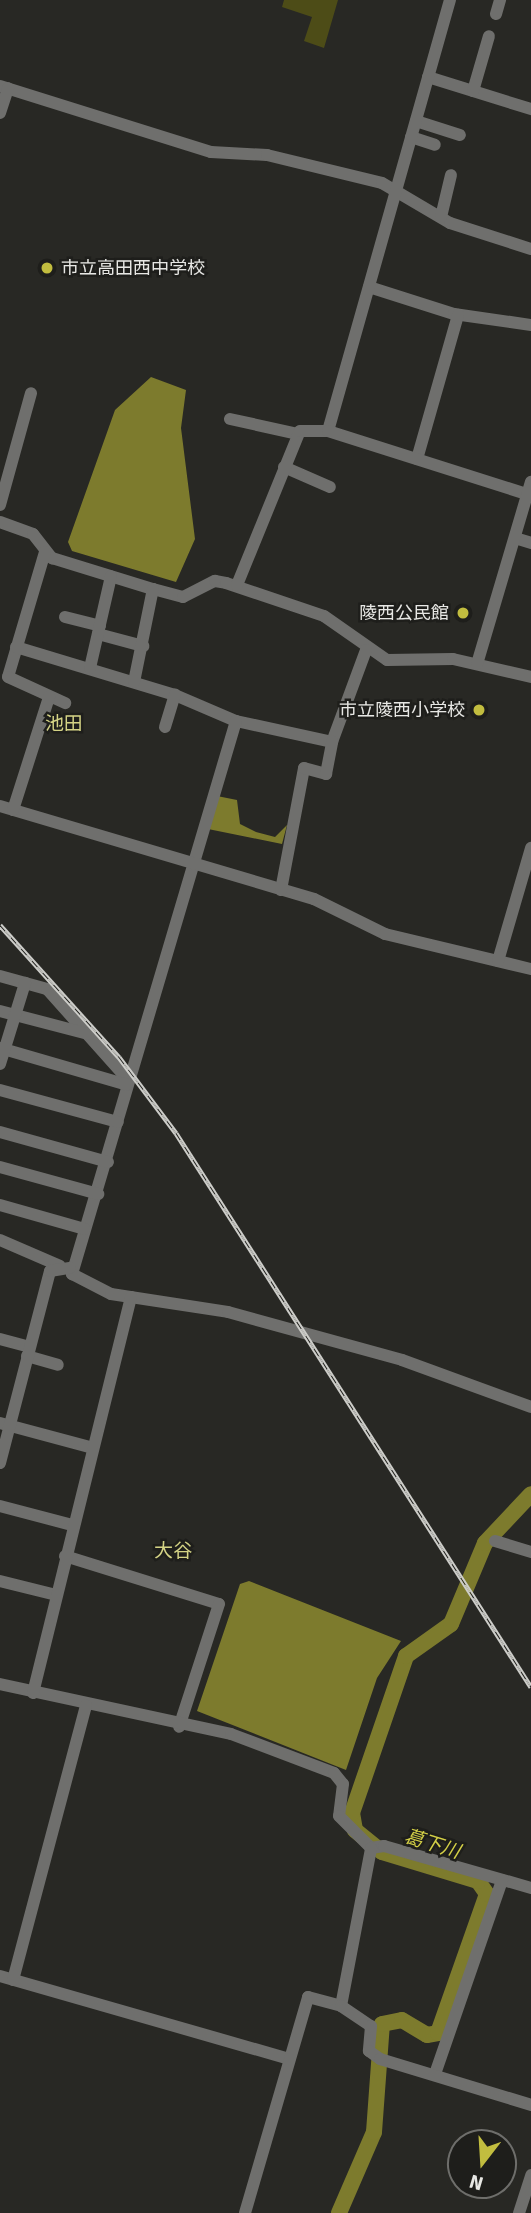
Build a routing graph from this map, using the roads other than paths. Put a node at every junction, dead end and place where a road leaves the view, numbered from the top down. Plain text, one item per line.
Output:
1 (450, 0) edge
2 (500, 0) edge
3 (496, 14) dead end
4 (489, 36) dead end
5 (428, 77) junction
6 (4, 87) edge
7 (473, 91) junction
8 (531, 109) edge
9 (0, 113) edge
10 (416, 121) junction
11 (460, 135) dead end
12 (411, 137) junction
13 (435, 145) dead end
14 (452, 175) dead end
15 (393, 189) junction
16 (441, 218) junction
17 (531, 249) edge
18 (369, 287) junction
19 (458, 315) junction
20 (531, 325) edge
21 (31, 393) dead end
22 (230, 419) dead end
23 (328, 430) junction
24 (298, 434) junction
25 (417, 459) junction
26 (284, 467) junction
27 (330, 487) dead end
28 (529, 488) edge
29 (0, 505) edge
30 (0, 522) edge
31 (515, 538) junction
32 (531, 543) edge
33 (45, 552) junction
34 (111, 576) junction
35 (237, 585) junction
36 (153, 589) junction
37 (65, 617) dead end
38 (99, 630) junction
39 (144, 646) junction
40 (16, 647) junction
41 (366, 650) junction
42 (477, 664) junction
43 (90, 668) junction
44 (531, 677) edge
45 (134, 682) junction
46 (175, 695) junction
47 (49, 697) junction
48 (65, 703) dead end
49 (236, 721) junction
50 (165, 727) dead end
51 (332, 742) junction
52 (7, 808) edge
53 (531, 848) edge
54 (193, 866) junction
55 (281, 890) junction
56 (498, 961) junction
57 (531, 970) edge
58 (0, 976) edge
59 (25, 983) junction
60 (0, 1011) edge
61 (14, 1015) junction
62 (89, 1034) junction
63 (2, 1049) edge
64 (0, 1065) edge
65 (128, 1083) junction
66 (0, 1090) edge
67 (118, 1122) junction
68 (0, 1132) edge
69 (108, 1162) junction
70 (0, 1167) edge
71 (98, 1194) junction
72 (0, 1205) edge
73 (85, 1229) junction
74 (0, 1240) edge
75 (65, 1267) junction
76 (131, 1297) junction
77 (0, 1339) edge
78 (28, 1352) junction
79 (58, 1364) dead end
80 (531, 1407) edge
81 (5, 1424) edge
82 (93, 1448) junction
83 (0, 1463) edge
84 (0, 1506) edge
85 (72, 1525) junction
86 (495, 1541) dead end
87 (531, 1552) edge
88 (65, 1556) junction
89 (0, 1581) edge
90 (55, 1595) junction
91 (0, 1684) edge
92 (33, 1693) junction
93 (86, 1706) junction
94 (179, 1727) junction
95 (371, 1848) junction
96 (502, 1880) junction
97 (531, 1888) edge
98 (6, 1978) edge
99 (341, 2006) junction
100 (289, 2059) junction
101 (435, 2074) junction
102 (531, 2105) edge
103 (531, 2175) edge
104 (244, 2213) edge
105 (519, 2213) edge

1 - 5 street
2 - 3 street
4 - 7 street
5 - 7 street
5 - 10 street
6 - 9 street
6 - 15 street
7 - 8 street
10 - 11 street
10 - 12 street
12 - 13 street
12 - 15 street
14 - 16 street
15 - 16 street
15 - 18 street
16 - 17 street
18 - 19 street
18 - 23 street
19 - 20 street
19 - 25 street
21 - 29 street
22 - 24 street
23 - 24 street
23 - 25 street
24 - 26 street
25 - 28 street
26 - 27 street
26 - 35 street
28 - 31 street
30 - 33 street
31 - 32 street
31 - 42 street
33 - 34 street
33 - 40 street
34 - 36 street
34 - 38 street
35 - 36 street
35 - 41 street
36 - 39 street
37 - 38 street
38 - 39 street
38 - 43 street
39 - 45 street
40 - 43 street
40 - 47 street
41 - 42 street
41 - 51 street
42 - 44 street
43 - 45 street
45 - 46 street
46 - 49 street
46 - 50 street
47 - 48 street
47 - 52 street
49 - 51 street
49 - 54 street
51 - 55 street
52 - 54 street
53 - 56 street
54 - 55 street
54 - 65 street
55 - 56 street
56 - 57 street
58 - 59 street
59 - 61 street
59 - 62 street
60 - 61 street
61 - 62 street
61 - 63 street
62 - 65 street
63 - 64 street
63 - 65 street
65 - 67 street
66 - 67 street
67 - 69 street
68 - 69 street
69 - 71 street
70 - 71 street
71 - 73 street
72 - 73 street
73 - 75 street
74 - 75 street
75 - 76 street
75 - 78 street
76 - 80 street
76 - 82 street
77 - 78 street
78 - 79 street
78 - 81 street
81 - 82 street
81 - 83 street
82 - 85 street
84 - 85 street
85 - 88 street
86 - 87 street
88 - 90 street
88 - 94 street
89 - 90 street
90 - 92 street
91 - 92 street
92 - 93 street
93 - 94 street
93 - 98 street
94 - 95 street
95 - 96 street
95 - 99 street
96 - 97 street
96 - 101 street
98 - 100 street
99 - 100 street
99 - 101 street
100 - 104 street
101 - 102 street
103 - 105 street

